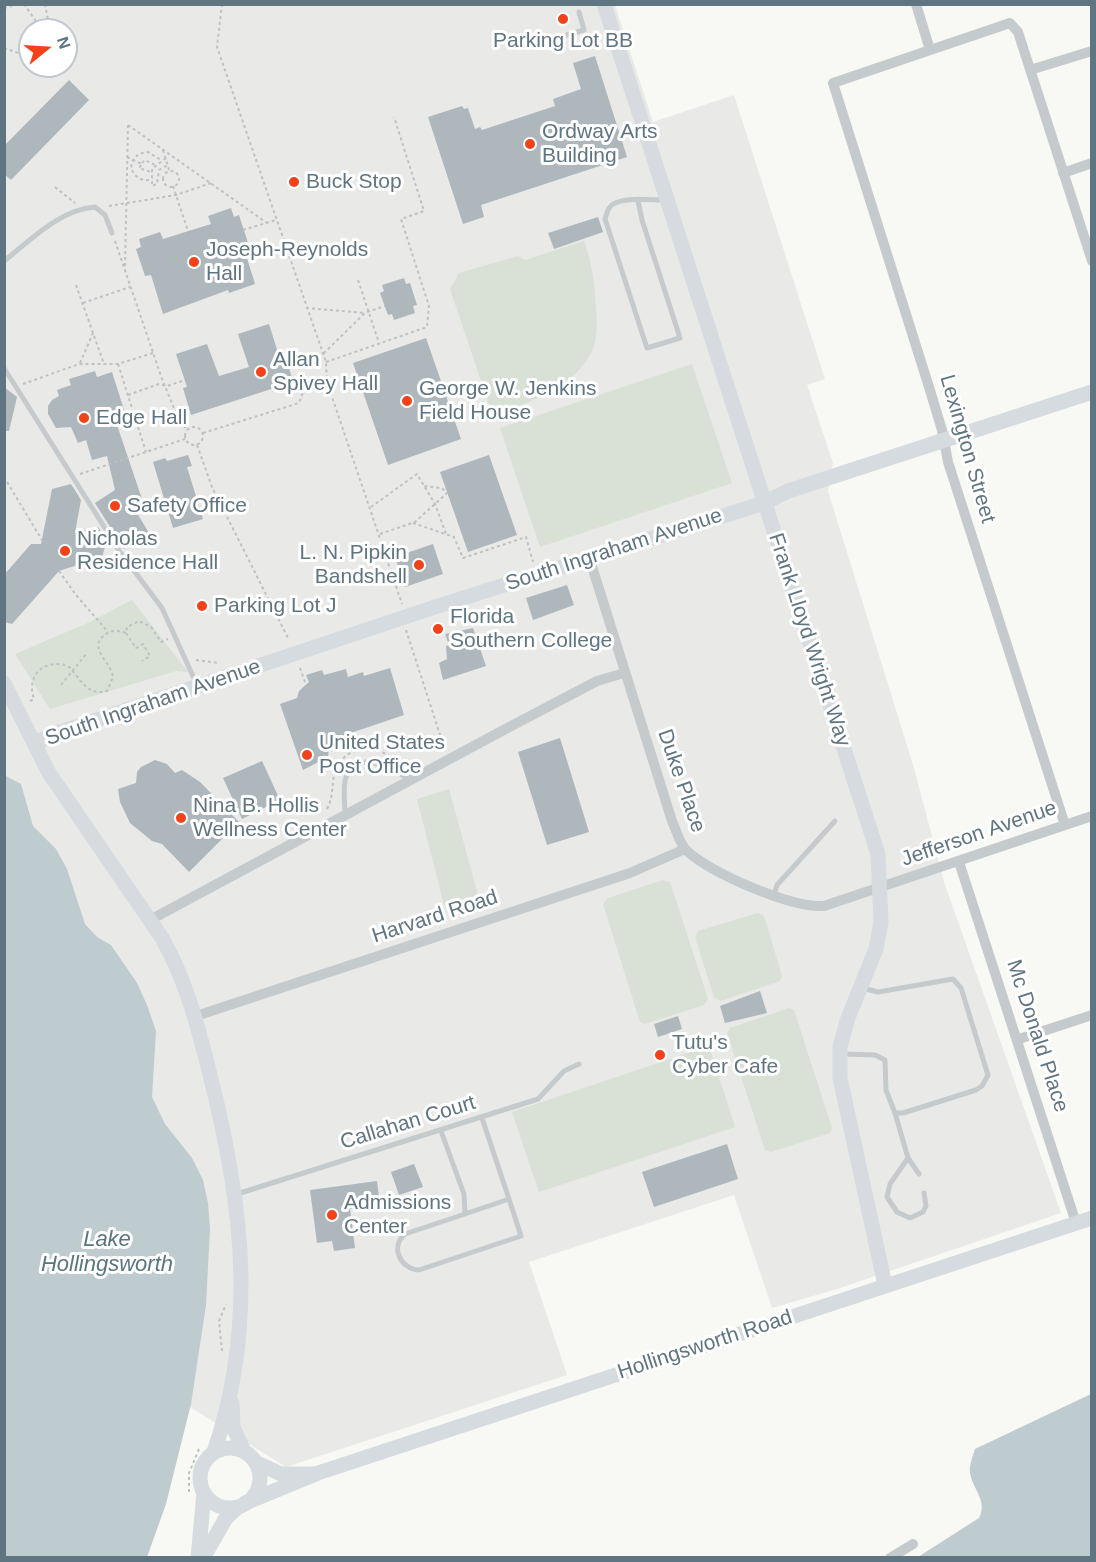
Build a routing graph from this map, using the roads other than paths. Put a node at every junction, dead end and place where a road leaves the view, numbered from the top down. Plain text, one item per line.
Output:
1 (604, 4) edge
2 (916, 4) edge
3 (579, 12) dead end
4 (553, 39) dead end
5 (930, 50) junction
6 (1092, 51) edge
7 (1030, 70) junction
8 (1092, 163) edge
9 (1063, 172) junction
10 (667, 200) junction
11 (638, 201) junction
12 (112, 233) road end
13 (4, 261) edge
14 (1092, 261) edge
15 (4, 368) edge
16 (1092, 392) edge
17 (944, 441) junction
18 (764, 503) junction
19 (589, 557) junction
20 (624, 673) junction
21 (4, 683) edge
22 (198, 686) junction
23 (34, 743) junction
24 (411, 780) junction
25 (345, 815) junction
26 (1092, 816) edge
27 (835, 821) dead end
28 (1065, 825) junction
29 (685, 849) junction
30 (959, 862) junction
31 (879, 888) junction
32 (774, 895) junction
33 (150, 920) junction
34 (860, 987) junction
35 (1092, 1015) edge
36 (196, 1016) junction
37 (1018, 1040) junction
38 (840, 1054) junction
39 (579, 1064) dead end
40 (895, 1113) junction
41 (482, 1118) junction
42 (441, 1131) junction
43 (908, 1158) junction
44 (919, 1174) dead end
45 (924, 1193) dead end
46 (236, 1194) junction
47 (509, 1199) junction
48 (465, 1214) junction
49 (1092, 1218) edge
50 (1076, 1223) junction
51 (885, 1285) junction
52 (232, 1387) junction
53 (209, 1447) junction
54 (250, 1457) junction
55 (318, 1473) junction
56 (204, 1493) junction
57 (242, 1505) junction
58 (913, 1544) dead end
59 (198, 1557) edge
60 (203, 1557) edge
61 (890, 1557) edge

1 - 10 street, Frank Lloyd Wright Way
2 - 5 street
3 - 4 lane
5 - 7 street
5 - 17 street, Lexington Street
6 - 7 street
7 - 9 street
8 - 9 street
9 - 14 street
10 - 11 lane
10 - 18 street, Frank Lloyd Wright Way
11 - 11 lane
12 - 13 lane
15 - 22 lane
16 - 17 street, South Ingraham Avenue
17 - 18 street, South Ingraham Avenue
17 - 28 street, Lexington Street
18 - 19 street, South Ingraham Avenue
18 - 31 street, Frank Lloyd Wright Way
19 - 20 street, Duke Place
19 - 22 street, South Ingraham Avenue
20 - 24 street
20 - 29 street, Duke Place
21 - 23 street
22 - 23 street, South Ingraham Avenue
23 - 33 street
24 - 25 street
24 - 25 lane
25 - 33 street
26 - 28 street, Jefferson Avenue
27 - 32 lane
28 - 30 street, Jefferson Avenue
29 - 32 street, Duke Place
29 - 36 street, Harvard Road
30 - 31 street, Jefferson Avenue
30 - 37 street, Mc Donald Place
31 - 32 street, Duke Place
31 - 34 street, Frank Lloyd Wright Way
33 - 36 street
34 - 38 street, Frank Lloyd Wright Way
34 - 40 lane
35 - 37 street
36 - 46 street
37 - 50 street, Mc Donald Place
38 - 40 lane
38 - 51 street, Frank Lloyd Wright Way
39 - 41 lane, Callahan Court
40 - 43 lane
41 - 42 lane, Callahan Court
41 - 47 lane
42 - 46 lane, Callahan Court
42 - 48 lane
43 - 44 lane
43 - 45 lane
46 - 52 street
47 - 48 lane
47 - 48 lane
49 - 50 street, Hollingsworth Road
50 - 51 street, Hollingsworth Road
51 - 55 street, Hollingsworth Road
52 - 53 street
52 - 54 street
53 - 54 street
53 - 56 street
54 - 55 street, Hollingsworth Road
54 - 57 street
55 - 57 street, Hollingsworth Road
56 - 57 street
56 - 59 street
57 - 60 street
58 - 61 street

